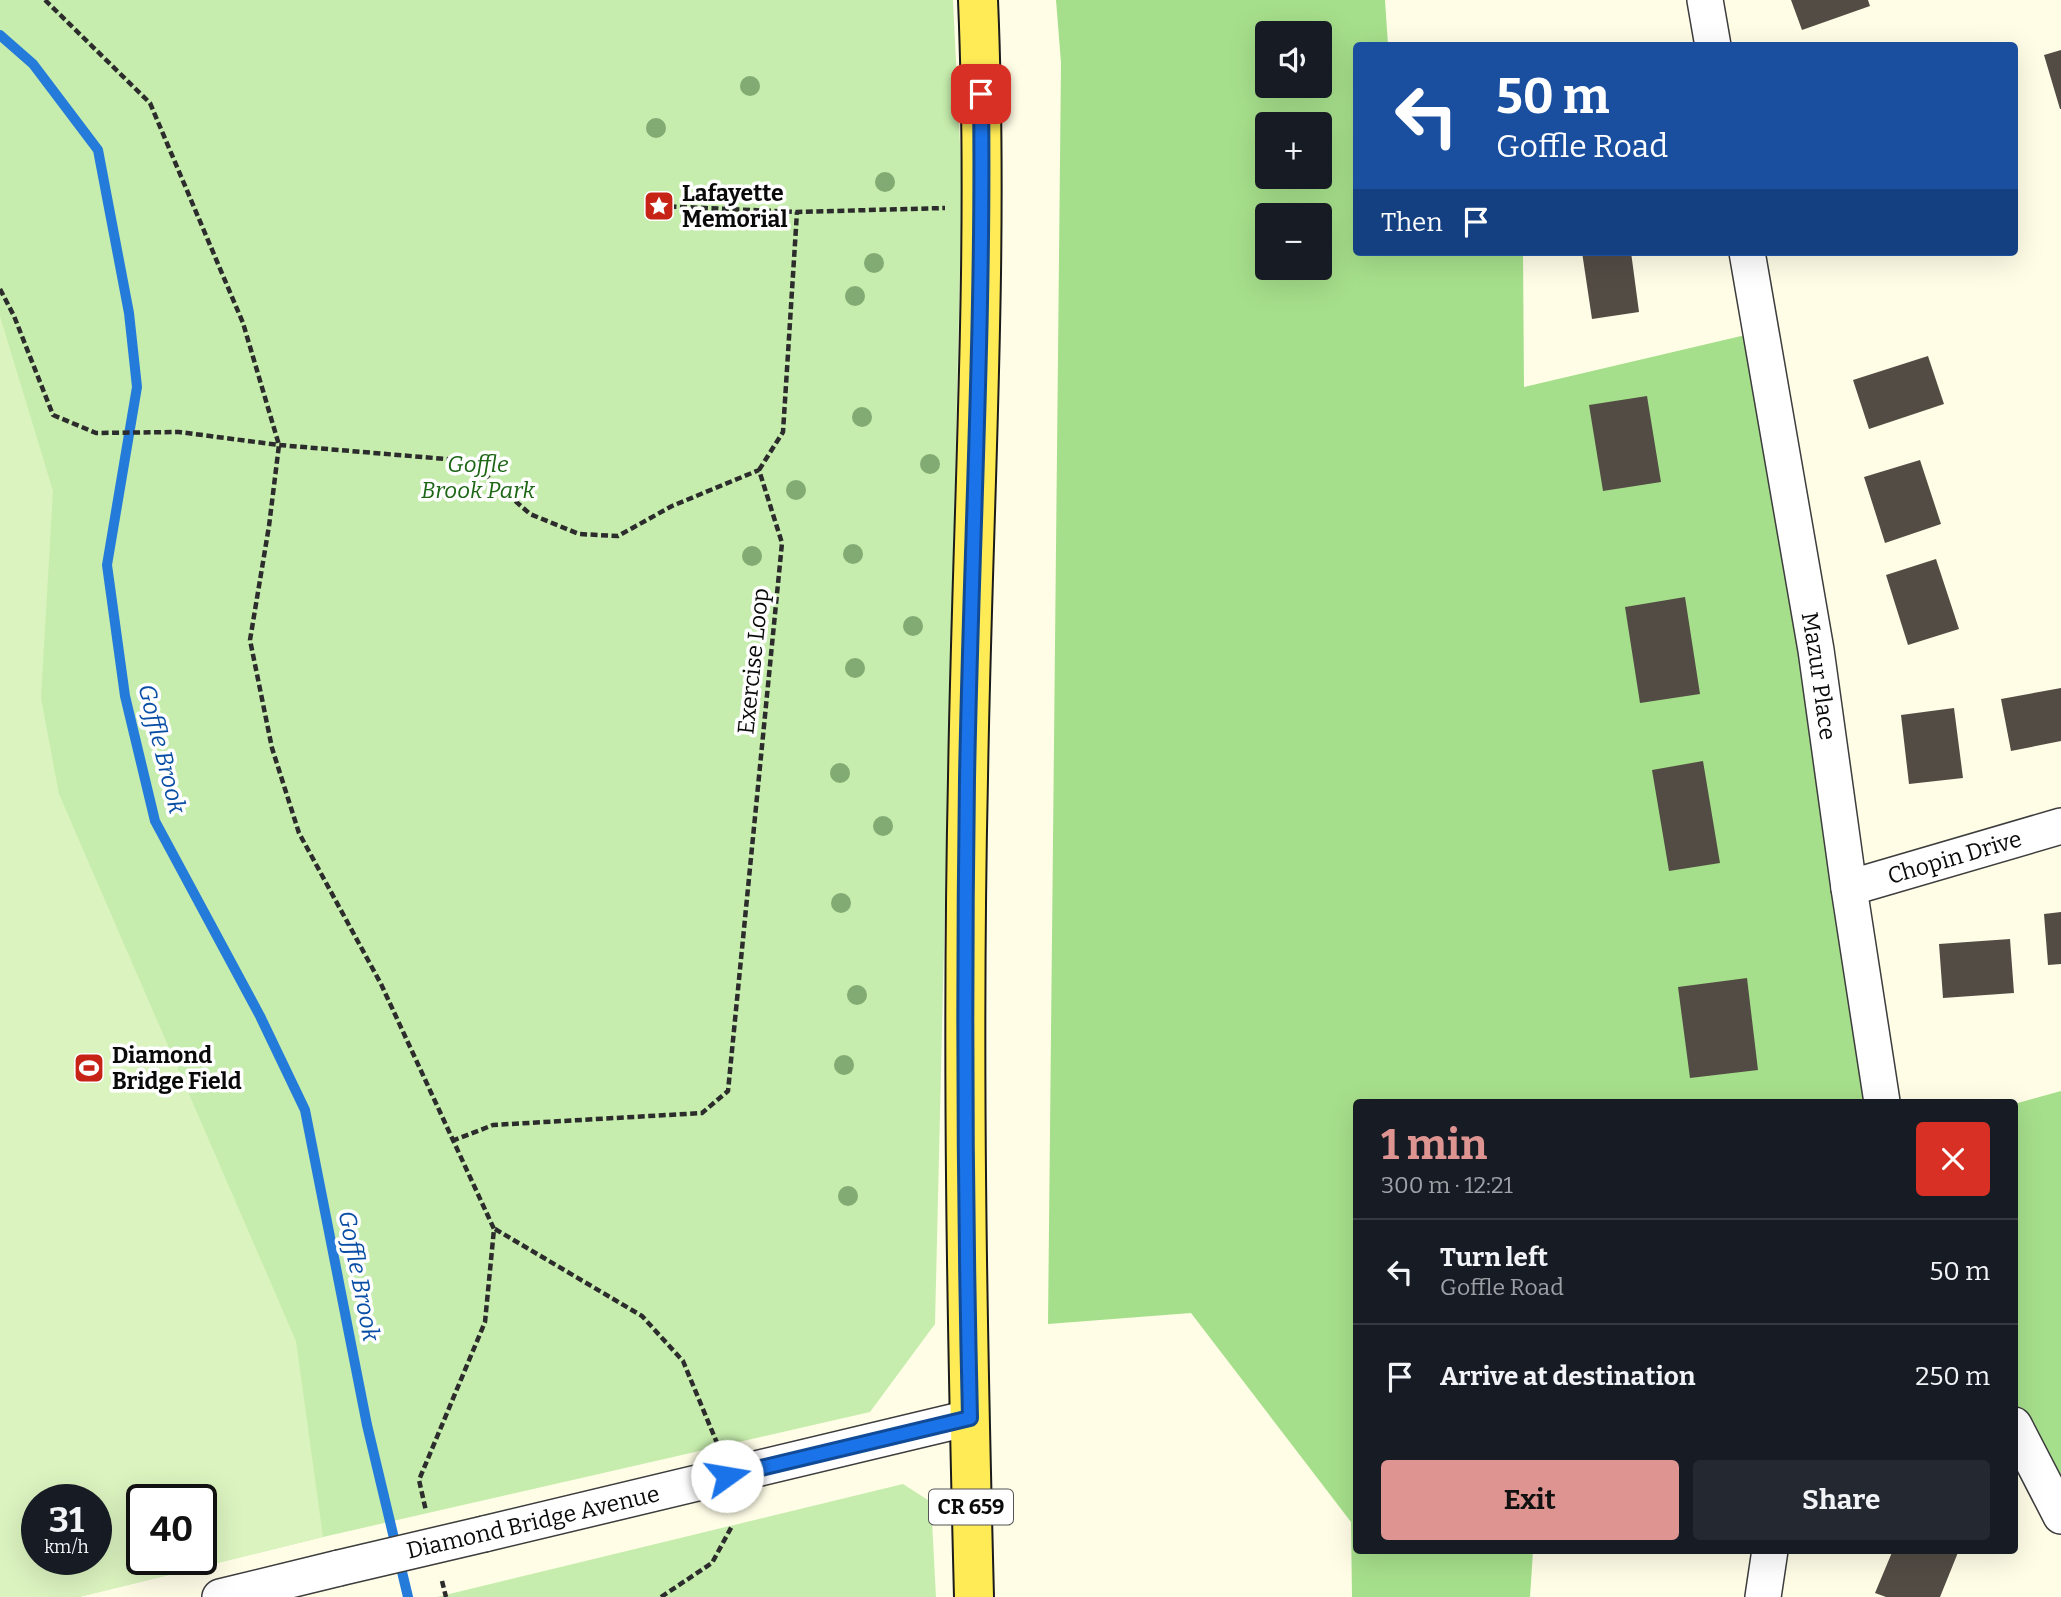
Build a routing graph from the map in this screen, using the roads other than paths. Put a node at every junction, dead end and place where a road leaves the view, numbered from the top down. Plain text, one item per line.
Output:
1 (978, 0) edge
2 (1705, 0) edge
3 (1712, 42) edge
4 (1747, 256) edge
5 (2061, 826) edge
6 (1849, 888) junction
7 (1882, 1099) edge
8 (970, 1418) junction
9 (2018, 1433) edge
10 (2061, 1516) edge
11 (1769, 1554) edge
12 (220, 1597) edge
13 (974, 1597) edge
14 (1763, 1597) edge

1 - 8 main road, CR 659
2 - 3 street
4 - 6 street, Mazur Place
5 - 6 street, Chopin Drive
6 - 7 street, Mazur Place
8 - 12 street, Diamond Bridge Avenue, bridge
8 - 13 main road, CR 659
9 - 10 street
11 - 14 street

